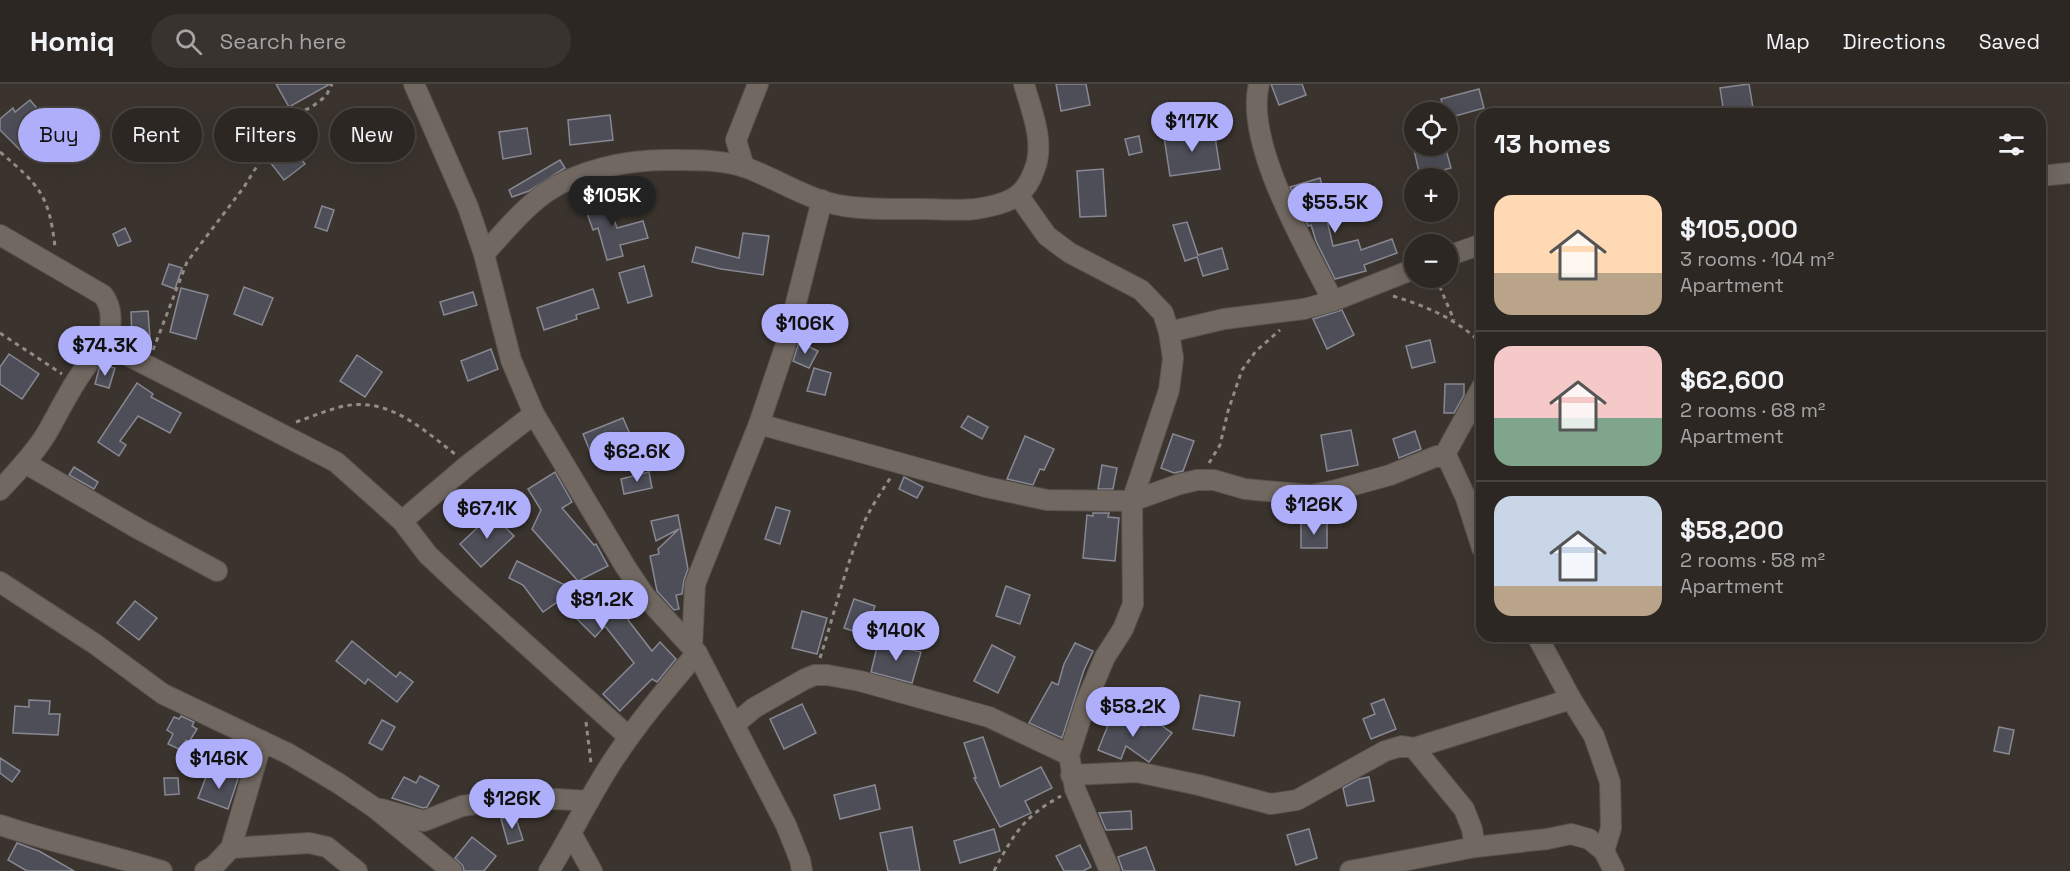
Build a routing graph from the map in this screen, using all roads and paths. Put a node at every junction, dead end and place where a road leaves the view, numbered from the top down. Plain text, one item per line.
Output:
1 (332, 84) edge
2 (414, 84) edge
3 (758, 84) edge
4 (1024, 84) edge
5 (1259, 84) edge
6 (736, 141) junction
7 (0, 152) edge
8 (709, 161) junction
9 (744, 167) junction
10 (2070, 173) edge
11 (2046, 175) edge
12 (1018, 195) junction
13 (822, 200) junction
14 (0, 235) edge
15 (1476, 246) edge
16 (1458, 252) edge
17 (484, 254) junction
18 (54, 267) junction
19 (1404, 273) edge
20 (1365, 288) junction
21 (1440, 288) edge
22 (1333, 301) junction
23 (1454, 320) junction
24 (1282, 328) dead end
25 (1169, 332) junction
26 (0, 333) edge
27 (1476, 338) edge
28 (107, 352) junction
29 (147, 366) junction
30 (76, 383) junction
31 (1476, 398) edge
32 (534, 414) junction
33 (759, 424) junction
34 (273, 430) junction
35 (1444, 456) junction
36 (25, 463) junction
37 (900, 463) junction
38 (468, 465) junction
39 (1197, 480) junction
40 (0, 490) edge
41 (1132, 501) junction
42 (402, 521) junction
43 (1476, 529) edge
44 (217, 571) dead end
45 (0, 582) edge
46 (1540, 642) edge
47 (695, 650) junction
48 (815, 675) junction
49 (581, 694) junction
50 (1571, 699) junction
51 (735, 724) junction
52 (628, 737) junction
53 (262, 741) junction
54 (1414, 748) junction
55 (1071, 773) junction
56 (594, 793) junction
57 (375, 808) junction
58 (0, 825) edge
59 (572, 834) junction
60 (231, 848) junction
61 (1475, 848) junction
62 (1604, 851) junction
63 (162, 871) edge
64 (205, 871) edge
65 (357, 871) edge
66 (452, 871) edge
67 (549, 871) edge
68 (592, 871) edge
69 (802, 871) edge
70 (994, 871) edge
71 (1110, 871) edge
72 (1350, 871) edge
73 (1614, 871) edge

1 - 29 path
2 - 17 street
3 - 6 street
4 - 12 street
5 - 22 street
6 - 8 street
6 - 9 street
7 - 18 path
8 - 9 street
8 - 17 street
9 - 13 street
10 - 11 street
12 - 13 street
12 - 25 street
13 - 33 street
14 - 18 street
15 - 16 street
17 - 32 street
18 - 28 street
19 - 20 street
20 - 22 street
20 - 23 path
21 - 23 path
22 - 25 street
23 - 27 path
24 - 39 path
25 - 41 street
26 - 30 path
28 - 29 street
28 - 30 street
29 - 34 street
30 - 36 street
31 - 35 street
32 - 38 street
32 - 47 street
33 - 37 street
33 - 47 street
34 - 38 path
34 - 42 street
35 - 39 street
35 - 43 street
36 - 40 street
36 - 44 street
37 - 41 street
37 - 48 path
38 - 42 street
39 - 41 street
41 - 55 street
42 - 49 street
45 - 53 street
46 - 50 street
47 - 51 street
47 - 52 street
48 - 51 street
48 - 55 street
49 - 52 street
49 - 56 path
50 - 54 street
50 - 62 street
51 - 69 street
52 - 56 street
53 - 57 street
53 - 60 street
54 - 55 street
54 - 61 street
55 - 70 path
55 - 71 street
56 - 57 street
56 - 59 street
57 - 66 street
58 - 63 street
59 - 67 street
59 - 68 street
60 - 64 street
60 - 65 street
61 - 62 street
61 - 72 street
62 - 73 street

